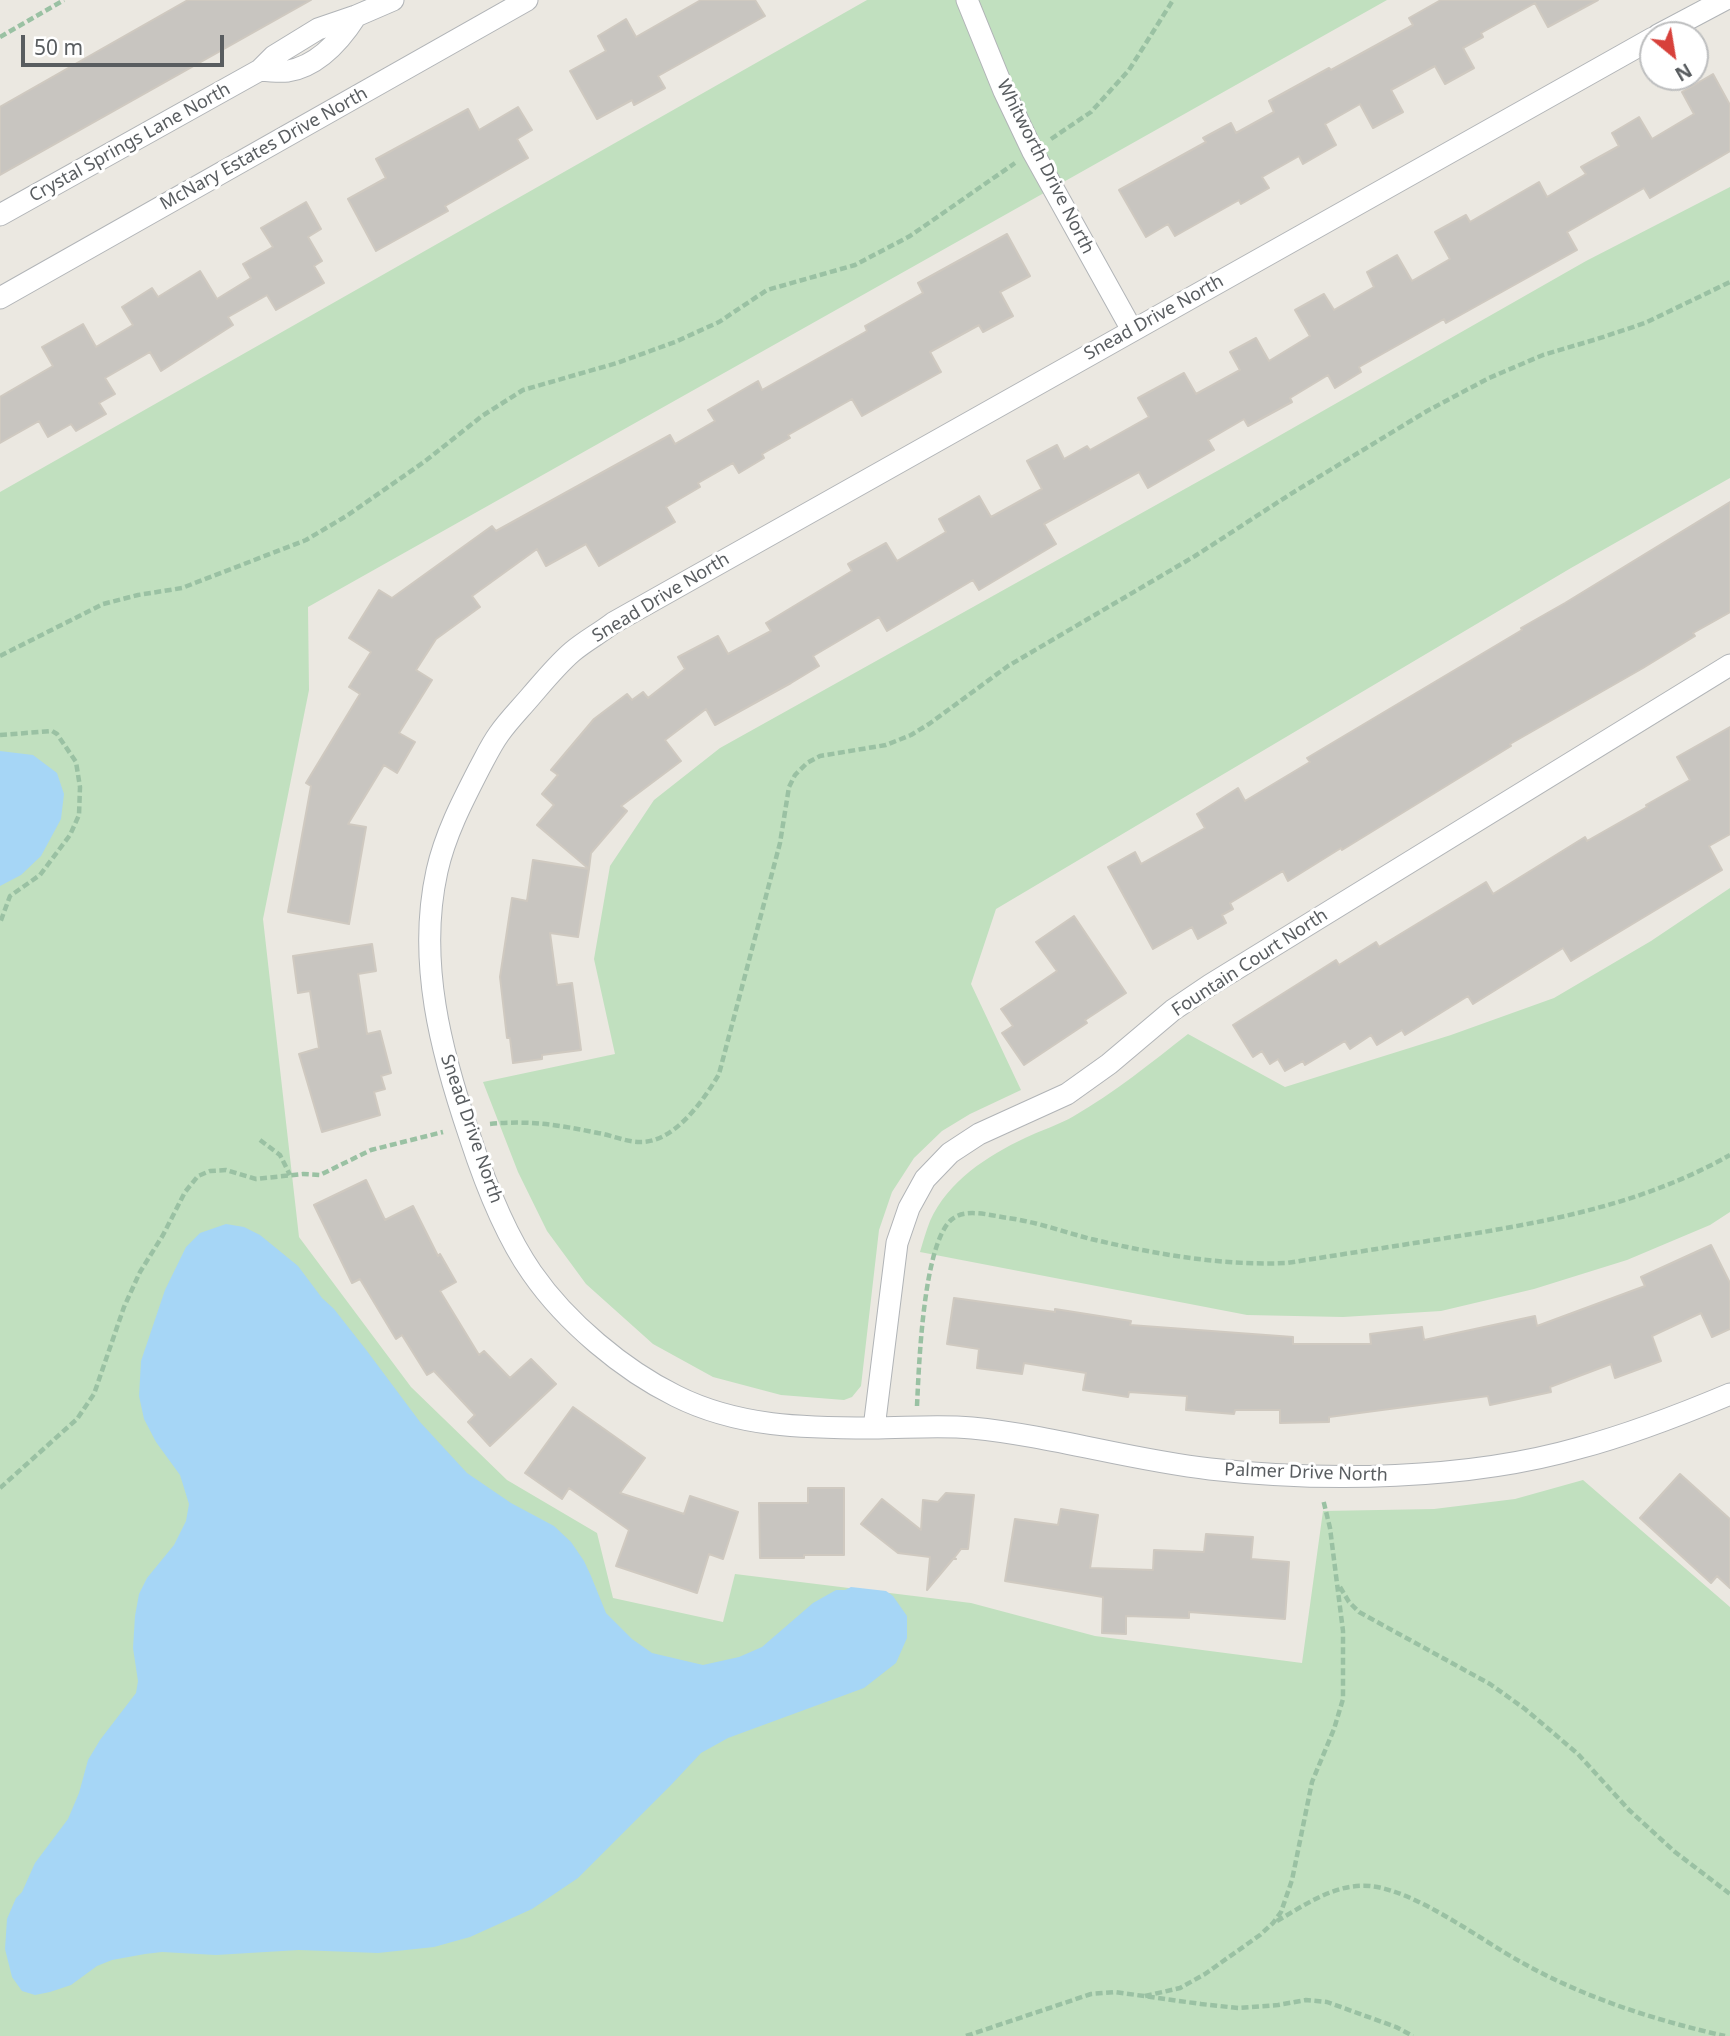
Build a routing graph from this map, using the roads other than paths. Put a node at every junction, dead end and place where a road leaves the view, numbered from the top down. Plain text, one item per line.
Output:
1 (393, 0) edge
2 (527, 0) edge
3 (967, 0) edge
4 (1724, 0) edge
5 (1684, 21) edge
6 (1639, 46) edge
7 (0, 215) edge
8 (0, 298) edge
9 (1132, 330) junction
10 (1730, 665) edge
11 (1730, 1394) edge
12 (873, 1428) junction

1 - 7 street, Crystal Springs Lane North
2 - 8 street, McNary Estates Drive North
3 - 9 street, Whitworth Drive North
4 - 5 street
6 - 9 street, Snead Drive North
9 - 12 street, Snead Drive North
10 - 12 street, Fountain Court North
11 - 12 street, Palmer Drive North

